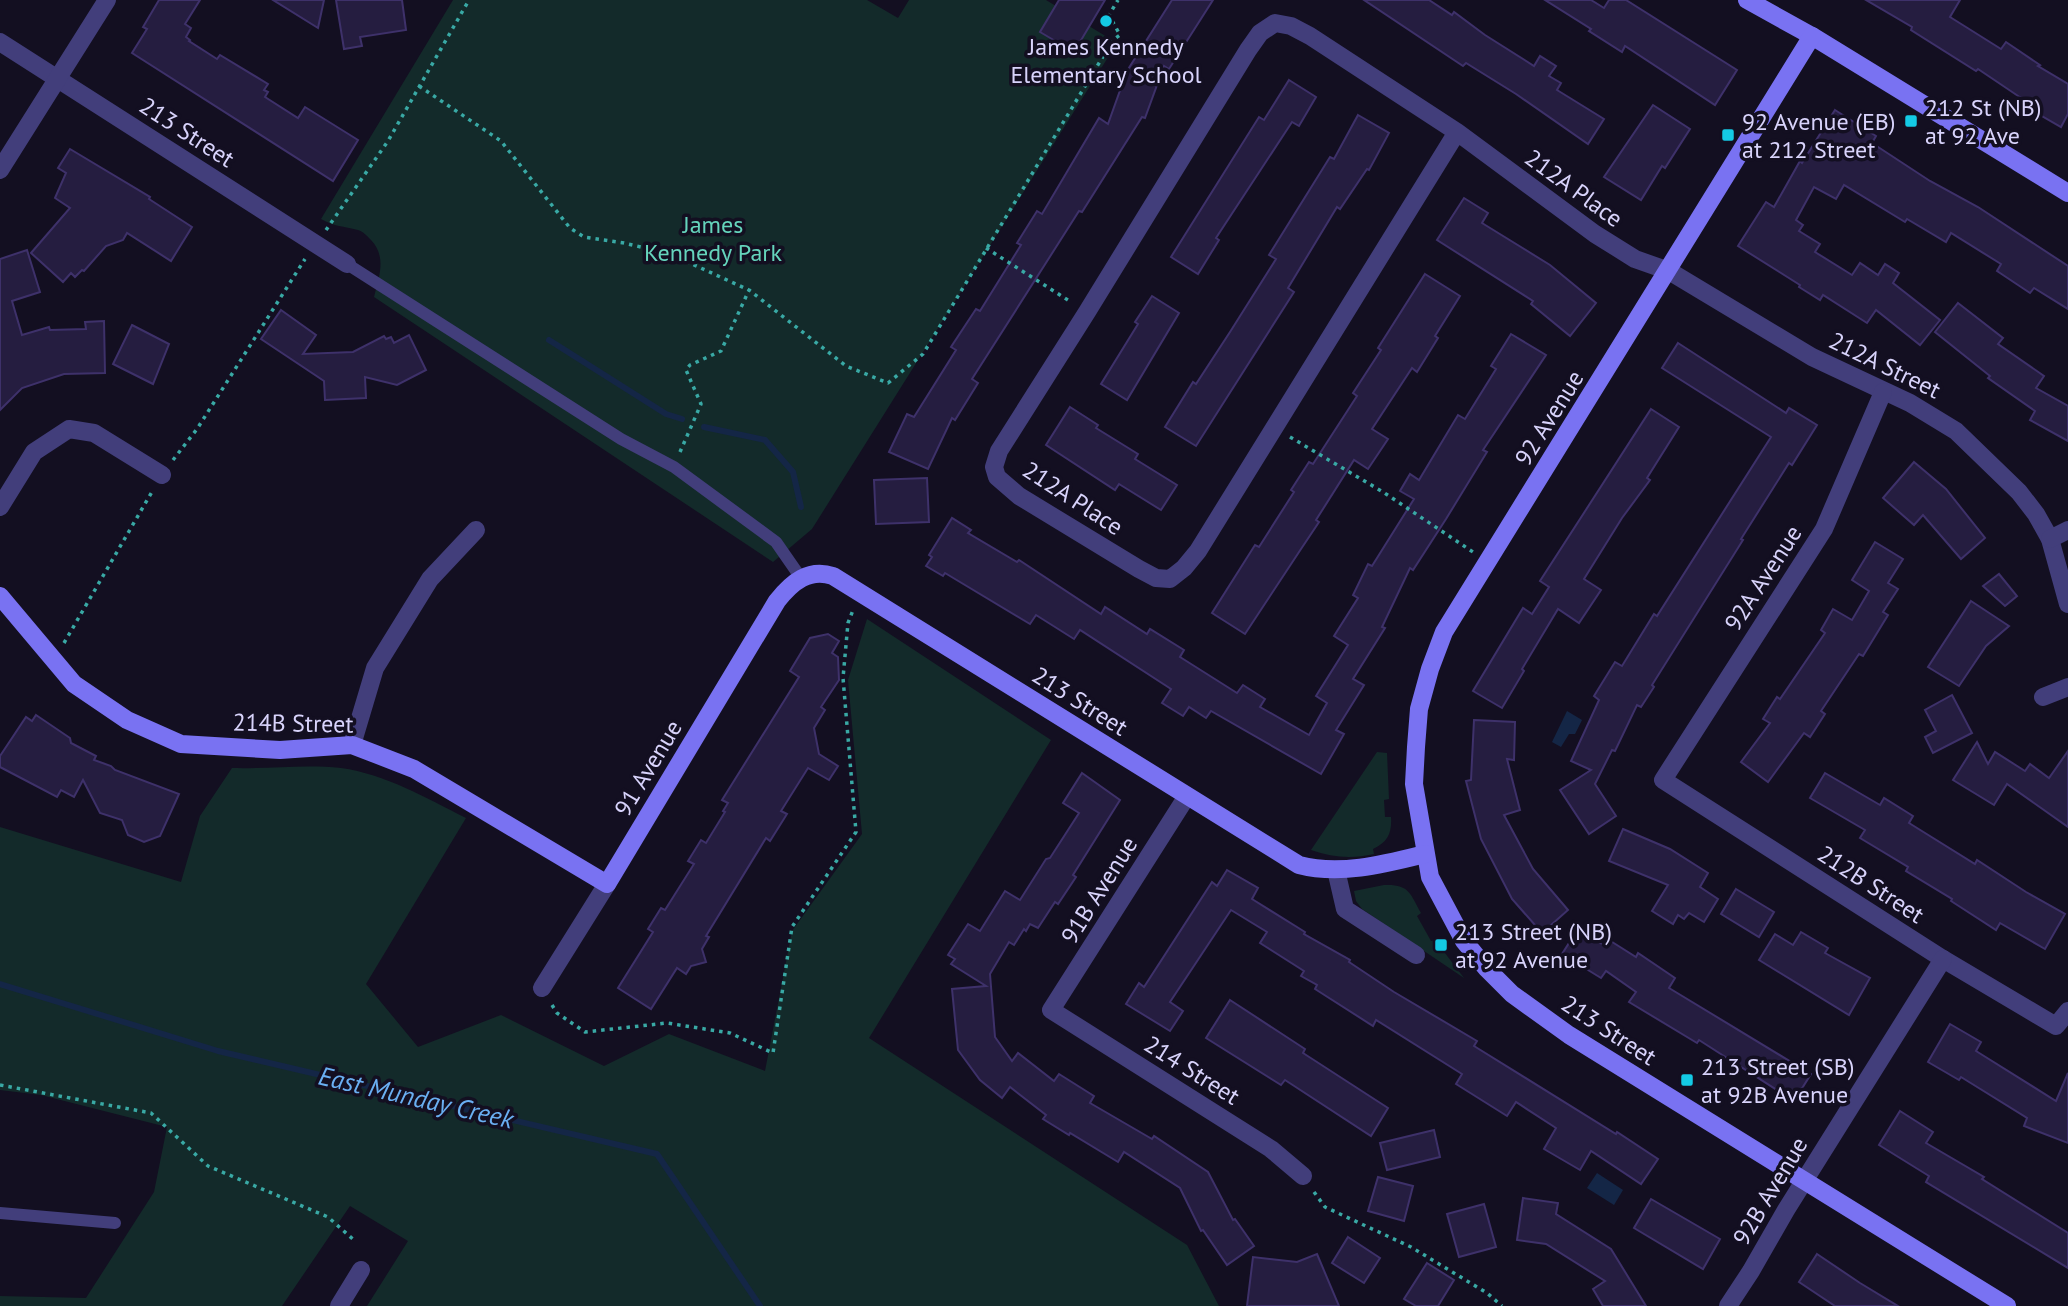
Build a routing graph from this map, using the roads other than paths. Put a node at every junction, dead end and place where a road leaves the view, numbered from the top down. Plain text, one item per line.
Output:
1 (107, 0) edge
2 (1747, 0) edge
3 (1812, 36) junction
4 (0, 42) edge
5 (57, 78) junction
6 (1457, 132) junction
7 (0, 170) edge
8 (2068, 193) edge
9 (347, 264) joint
10 (1669, 271) junction
11 (1883, 392) junction
12 (162, 475) road end
13 (0, 507) edge
14 (477, 530) dead end
15 (2068, 530) edge
16 (2050, 539) junction
17 (801, 578) junction
18 (0, 596) edge
19 (2068, 604) edge
20 (2068, 687) edge
21 (2043, 696) dead end
22 (352, 745) junction
23 (1662, 780) joint
24 (1187, 796) junction
25 (1425, 854) junction
26 (1336, 870) junction
27 (607, 884) junction
28 (1416, 955) dead end
29 (1943, 959) junction
30 (542, 988) road end
31 (1051, 1010) joint
32 (2068, 1011) edge
33 (1303, 1176) road end
34 (1804, 1182) junction
35 (0, 1213) edge
36 (115, 1223) dead end
37 (361, 1269) dead end
38 (339, 1306) edge
39 (1728, 1306) edge
40 (2007, 1306) edge

1 - 5 street
2 - 3 street
3 - 8 street
3 - 10 street, 92 Avenue
4 - 5 street, 213 Street
5 - 7 street
5 - 9 street, 213 Street
6 - 6 street, 212A Place
6 - 10 street, 212A Place
9 - 17 lane
10 - 11 street, 212A Street
10 - 25 street, 92 Avenue
11 - 16 street, 212A Street
11 - 23 street, 92A Avenue
12 - 13 street
14 - 22 street
15 - 16 street
16 - 19 street, 212A Street
17 - 24 street, 213 Street
17 - 27 street, 91 Avenue
18 - 22 street, 214B Street
20 - 21 street
22 - 27 street, 214B Street
23 - 29 street, 212B Street
24 - 26 street, 213 Street
24 - 31 street, 91B Avenue
25 - 26 street, 213 Street
25 - 34 street, 213 Street
26 - 28 street
27 - 30 street, 91 Avenue
29 - 32 street, 212B Street
29 - 34 street, 92B Avenue
31 - 33 street, 214 Street
34 - 39 street, 92B Avenue
34 - 40 street, 213 Street
35 - 36 lane
37 - 38 street

